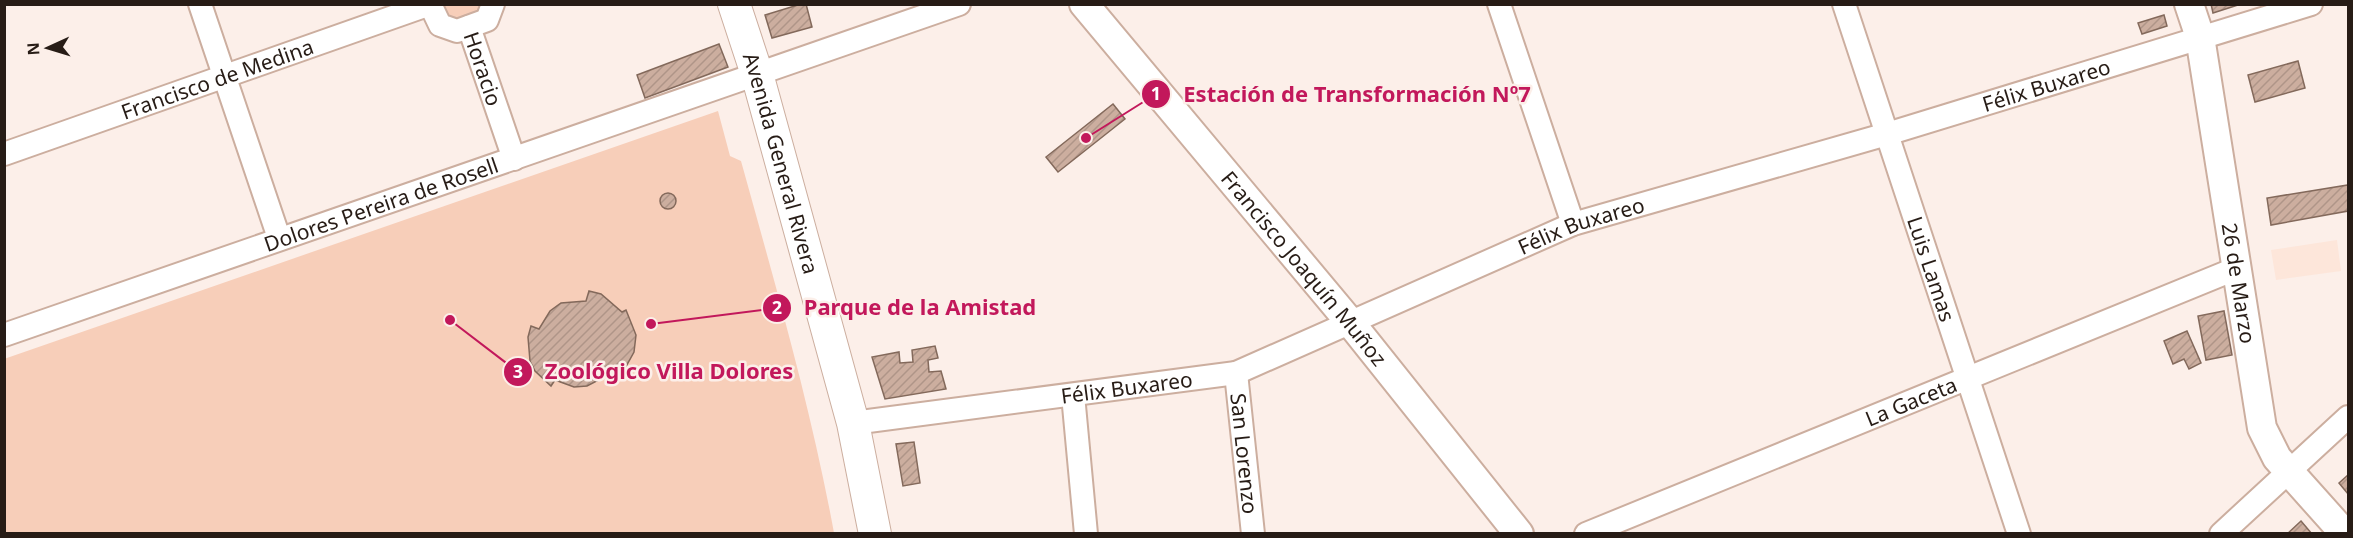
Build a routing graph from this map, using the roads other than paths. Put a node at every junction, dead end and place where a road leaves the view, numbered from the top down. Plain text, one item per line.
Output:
1 (200, 4) edge
2 (430, 4) edge
3 (493, 4) edge
4 (734, 4) edge
5 (959, 4) edge
6 (1084, 4) edge
7 (1499, 4) edge
8 (1844, 4) edge
9 (2189, 4) edge
10 (2311, 4) edge
11 (469, 27) junction
12 (2200, 37) junction
13 (757, 74) junction
14 (225, 78) junction
15 (1887, 134) junction
16 (4, 154) edge
17 (514, 159) junction
18 (1572, 224) junction
19 (279, 238) junction
20 (2235, 269) junction
21 (1349, 321) junction
22 (4, 335) edge
23 (1236, 373) junction
24 (1966, 378) junction
25 (1073, 395) junction
26 (2349, 417) edge
27 (853, 423) junction
28 (2288, 472) junction
29 (875, 534) edge
30 (1086, 534) edge
31 (1253, 534) edge
32 (1519, 534) edge
33 (1586, 534) edge
34 (2019, 534) edge
35 (2221, 534) edge
36 (2345, 534) edge

1 - 14 street
2 - 11 street, Horacio
2 - 14 street, Francisco de Medina
3 - 11 street
4 - 13 main road, Avenida General Rivera
5 - 13 street, Dolores Pereira de Rosell
6 - 21 street, Francisco Joaquín Muñoz
7 - 18 street
8 - 15 street, Luis Lamas
9 - 12 street, 26 de Marzo
10 - 12 street, Félix Buxareo
11 - 17 street, Horacio
12 - 15 street, Félix Buxareo
12 - 20 street, 26 de Marzo
13 - 17 street, Dolores Pereira de Rosell
13 - 27 main road, Avenida General Rivera
14 - 16 street, Francisco de Medina
14 - 19 street
15 - 18 street, Félix Buxareo
15 - 24 street, Luis Lamas
17 - 19 street, Dolores Pereira de Rosell
18 - 21 street, Félix Buxareo
19 - 22 street, Dolores Pereira de Rosell
20 - 24 street, La Gaceta
20 - 28 street, 26 de Marzo
21 - 23 street, Félix Buxareo
21 - 32 street, Francisco Joaquín Muñoz
23 - 25 street, Félix Buxareo
23 - 31 street, San Lorenzo
24 - 33 street, La Gaceta
24 - 34 street, Luis Lamas
25 - 27 street, Félix Buxareo
25 - 30 street
26 - 28 street
27 - 29 main road, Avenida General Rivera
28 - 35 street
28 - 36 street, 26 de Marzo

